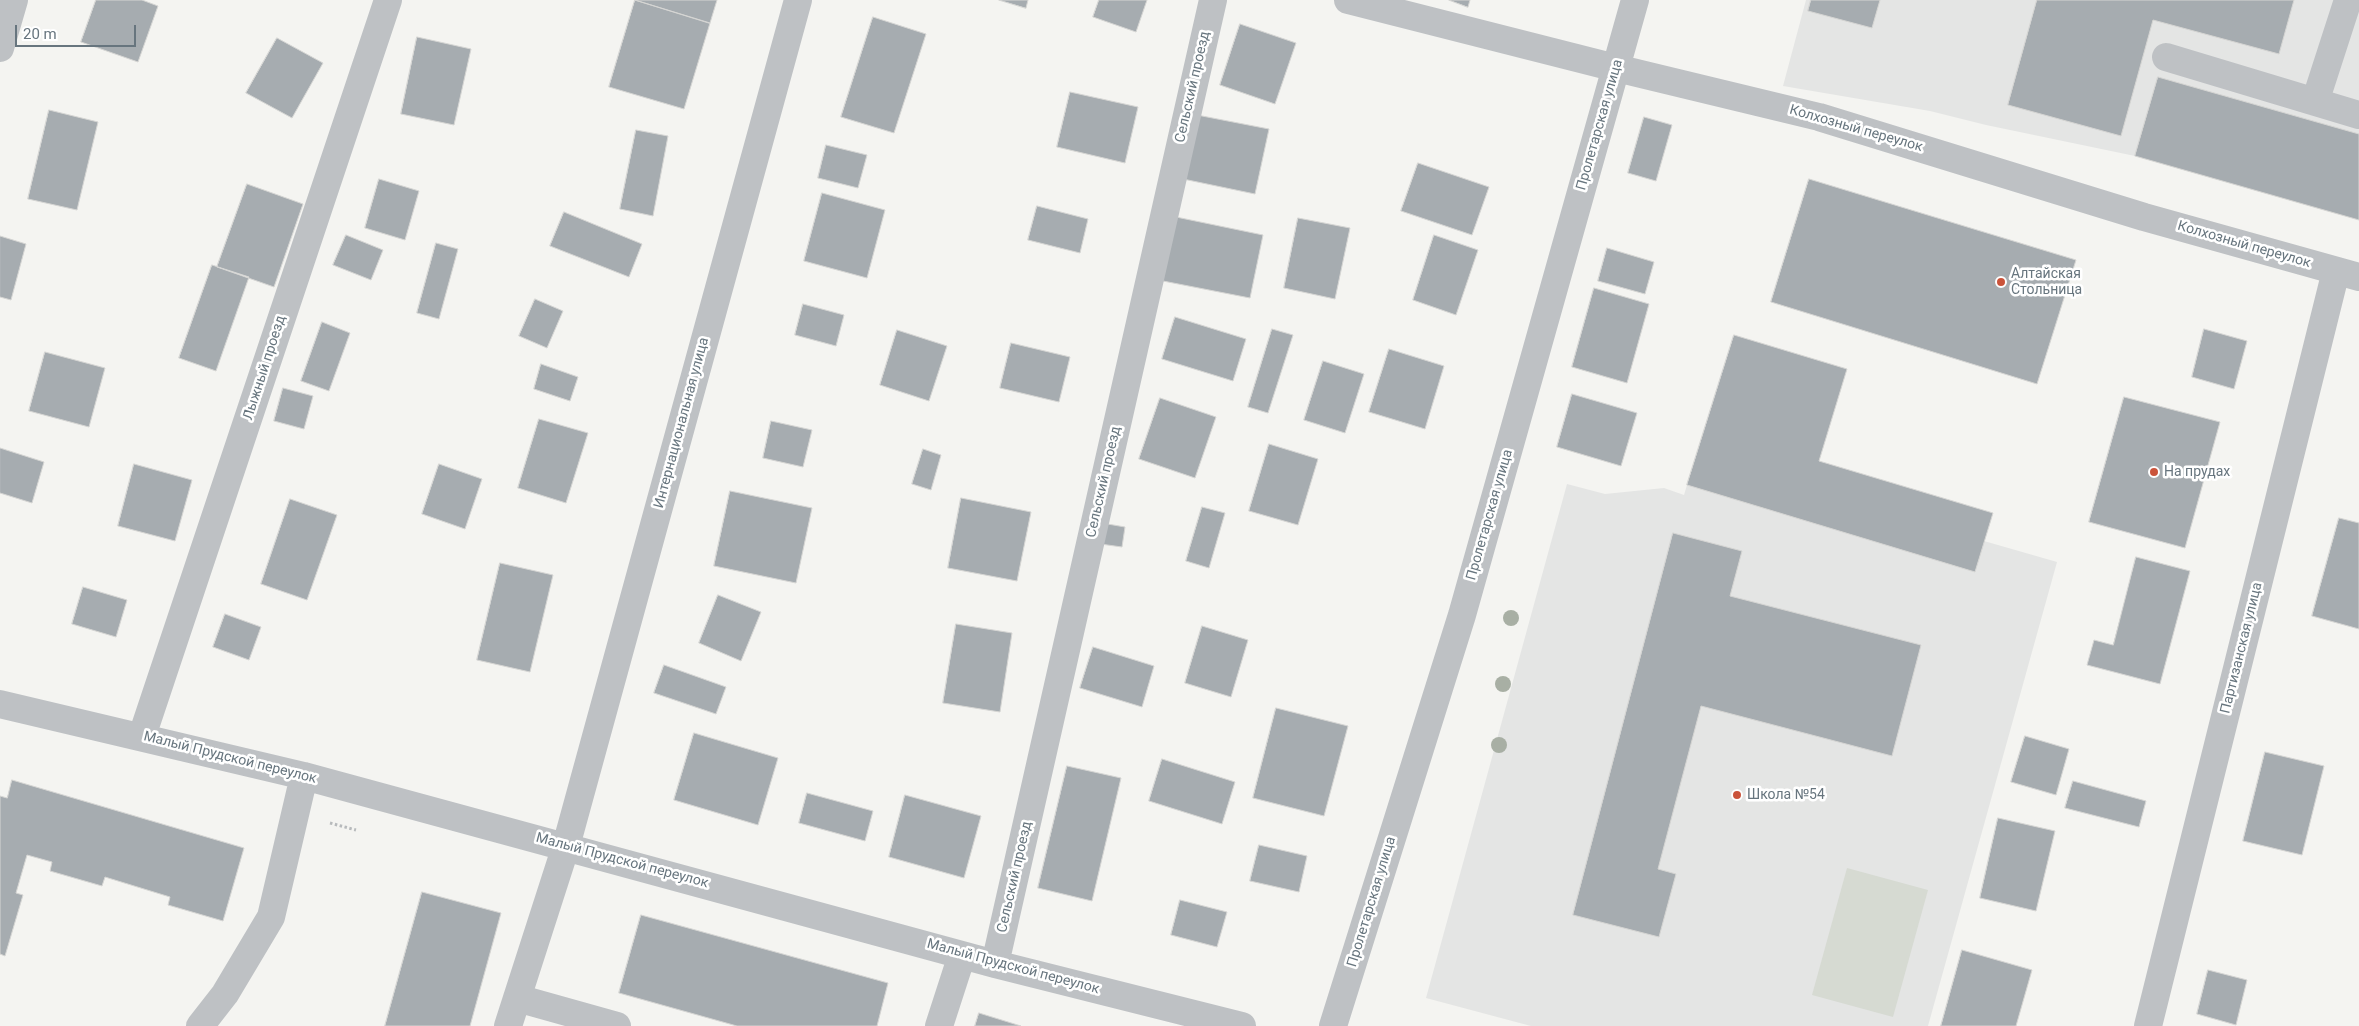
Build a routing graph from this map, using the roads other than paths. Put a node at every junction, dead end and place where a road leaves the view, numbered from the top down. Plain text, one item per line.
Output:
1 (14, 0) edge
2 (388, 0) edge
3 (798, 0) edge
4 (1213, 0) edge
5 (1348, 0) edge
6 (1635, 0) edge
7 (2348, 0) edge
8 (0, 48) edge
9 (2166, 57) dead end
10 (1616, 68) junction
11 (2315, 102) junction
12 (2359, 115) edge
13 (2348, 274) edge
14 (0, 704) edge
15 (142, 736) junction
16 (304, 776) junction
17 (566, 846) junction
18 (962, 955) junction
19 (995, 964) junction
20 (517, 998) junction
21 (200, 1026) edge
22 (508, 1026) edge
23 (617, 1026) edge
24 (938, 1026) edge
25 (1242, 1026) edge
26 (1333, 1026) edge
27 (2148, 1026) edge

1 - 8 street
2 - 15 street, Лыжный проезд
3 - 17 street, Интернациональная улица
4 - 19 street, Сельский проезд
5 - 10 street, Колхозный переулок
6 - 10 street, Пролетарская улица
7 - 11 street
9 - 11 street
10 - 13 street, Колхозный переулок
10 - 26 street, Пролетарская улица
11 - 12 street
13 - 27 street, Партизанская улица
14 - 15 street, Малый Прудской переулок
15 - 16 street, Малый Прудской переулок
16 - 17 street, Малый Прудской переулок
16 - 21 street
17 - 18 street, Малый Прудской переулок
17 - 20 street, Интернациональная улица
18 - 19 street, Малый Прудской переулок
18 - 24 street
19 - 25 street, Малый Прудской переулок
20 - 22 street, Интернациональная улица
20 - 23 street

